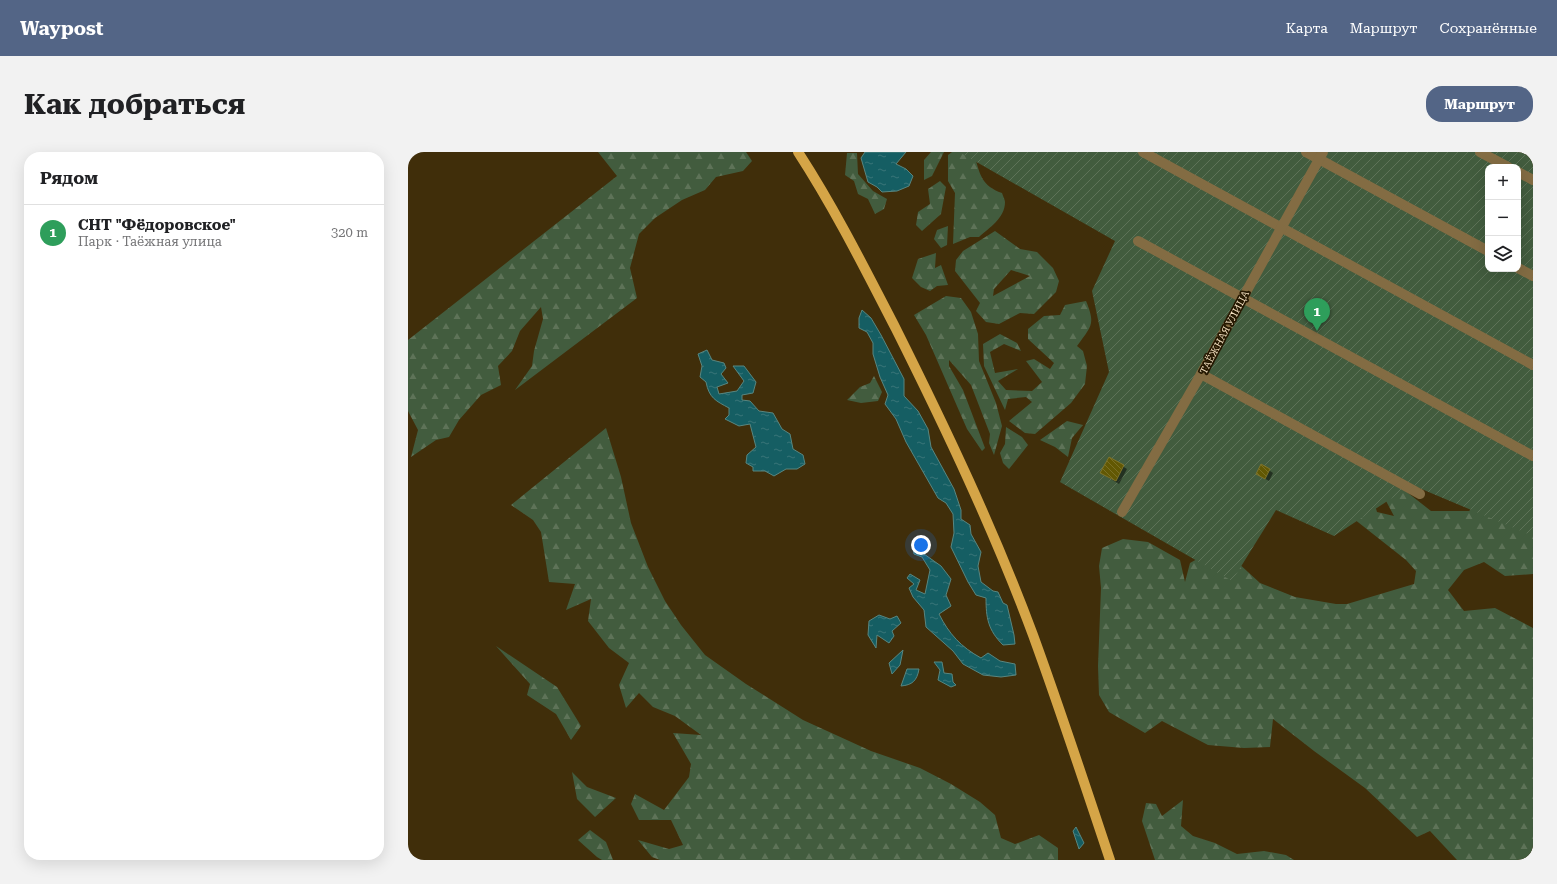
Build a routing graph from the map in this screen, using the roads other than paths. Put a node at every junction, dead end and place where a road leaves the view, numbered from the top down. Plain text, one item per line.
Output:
1 (798, 152) edge
2 (1143, 152) edge
3 (1306, 152) edge
4 (1480, 152) edge
5 (1321, 156) edge
6 (1502, 164) edge
7 (1521, 174) edge
8 (1533, 180) edge
9 (1282, 228) junction
10 (1138, 241) dead end
11 (1485, 249) edge
12 (1521, 270) edge
13 (1533, 276) edge
14 (1242, 298) junction
15 (1533, 365) edge
16 (1201, 374) junction
17 (1533, 456) edge
18 (1420, 494) dead end
19 (1122, 512) dead end
20 (1110, 860) edge

1 - 20 main road
2 - 9 street
3 - 5 street
4 - 6 street
5 - 9 street, ТАЁЖНАЯ УЛИЦА
5 - 11 street
7 - 8 street
9 - 14 street, ТАЁЖНАЯ УЛИЦА
9 - 15 street
10 - 14 street
12 - 13 street
14 - 16 street, ТАЁЖНАЯ УЛИЦА
14 - 17 street
16 - 18 street
16 - 19 street, ТАЁЖНАЯ УЛИЦА

